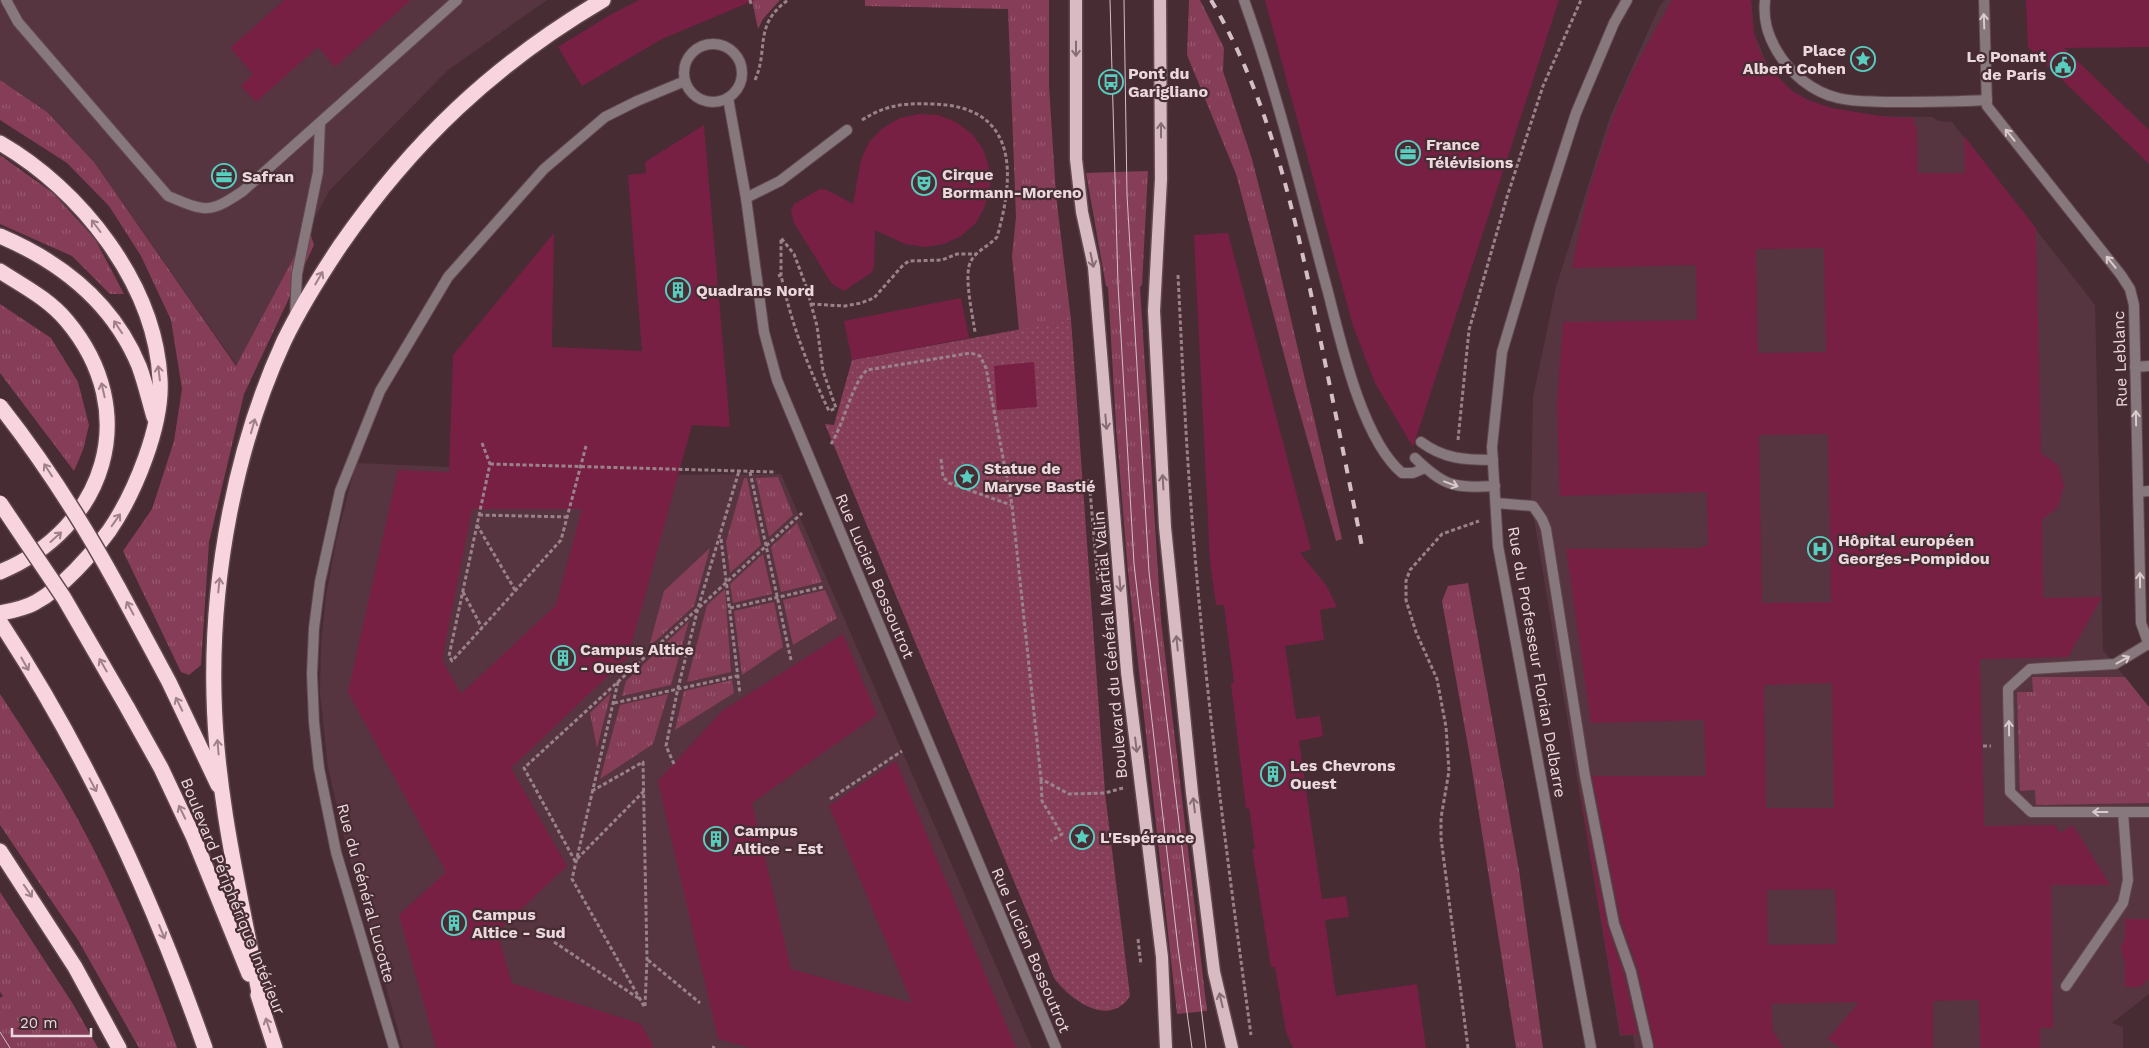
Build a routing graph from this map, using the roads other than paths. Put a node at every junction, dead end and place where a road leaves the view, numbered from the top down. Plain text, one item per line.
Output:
1 (6, 0) edge
2 (457, 0) edge
3 (604, 0) edge
4 (1076, 0) edge
5 (1160, 0) edge
6 (1244, 0) edge
7 (1627, 0) edge
8 (1765, 0) edge
9 (1984, 0) edge
10 (685, 81) junction
11 (728, 98) junction
12 (1987, 100) junction
13 (320, 123) junction
14 (847, 130) road end
15 (0, 143) edge
16 (746, 198) junction
17 (0, 236) edge
18 (0, 271) edge
19 (294, 323) junction
20 (2149, 366) edge
21 (2135, 367) junction
22 (0, 406) edge
23 (155, 421) junction
24 (1422, 442) dead end
25 (1415, 458) dead end
26 (1493, 460) junction
27 (1425, 468) junction
28 (1494, 486) junction
29 (2149, 491) edge
30 (2138, 492) junction
31 (0, 503) edge
32 (1496, 503) junction
33 (0, 572) edge
34 (0, 614) edge
35 (0, 622) edge
36 (2149, 644) edge
37 (222, 796) junction
38 (2123, 812) junction
39 (2149, 812) edge
40 (0, 851) edge
41 (2066, 986) dead end
42 (261, 1003) junction
43 (1648, 1046) dead end
44 (119, 1048) edge
45 (206, 1048) edge
46 (275, 1048) edge
47 (394, 1048) edge
48 (1056, 1048) edge
49 (1166, 1048) edge
50 (1232, 1048) edge
51 (1591, 1048) edge

1 - 13 street
2 - 13 street
19 -> 3 highway
4 -> 49 main road, Boulevard du Général Martial Valin
50 -> 5 main road
6 - 27 street
7 - 26 street, Rue du Professeur Florian Delbarre
8 - 12 street
12 -> 9 street, Rue Leblanc
10 - 11 street
10 - 11 street
10 - 47 street, Rue du Général Lucotte
11 - 16 street, Rue Lucien Bossoutrot
21 -> 12 street, Rue Leblanc
13 - 19 street
14 - 16 street
23 -> 15 highway
16 - 48 street, Rue Lucien Bossoutrot
23 -> 17 highway
33 -> 18 highway
37 -> 19 highway
20 - 21 street
30 -> 21 street, Rue Leblanc
37 -> 22 highway, bridge
34 -> 23 highway
24 - 26 street
25 - 27 street
26 - 28 street, Rue du Professeur Florian Delbarre
27 -> 28 street
28 - 32 street, Rue du Professeur Florian Delbarre
29 - 30 street
36 -> 30 street, Rue Leblanc
42 -> 31 highway, Boulevard Périphérique Intérieur, bridge
32 - 43 street
32 - 51 street, Rue du Professeur Florian Delbarre
35 -> 45 highway
38 -> 36 street
37 - 42 highway
38 - 39 street
38 - 41 street
40 -> 44 highway
46 -> 42 highway, Boulevard Périphérique Intérieur

